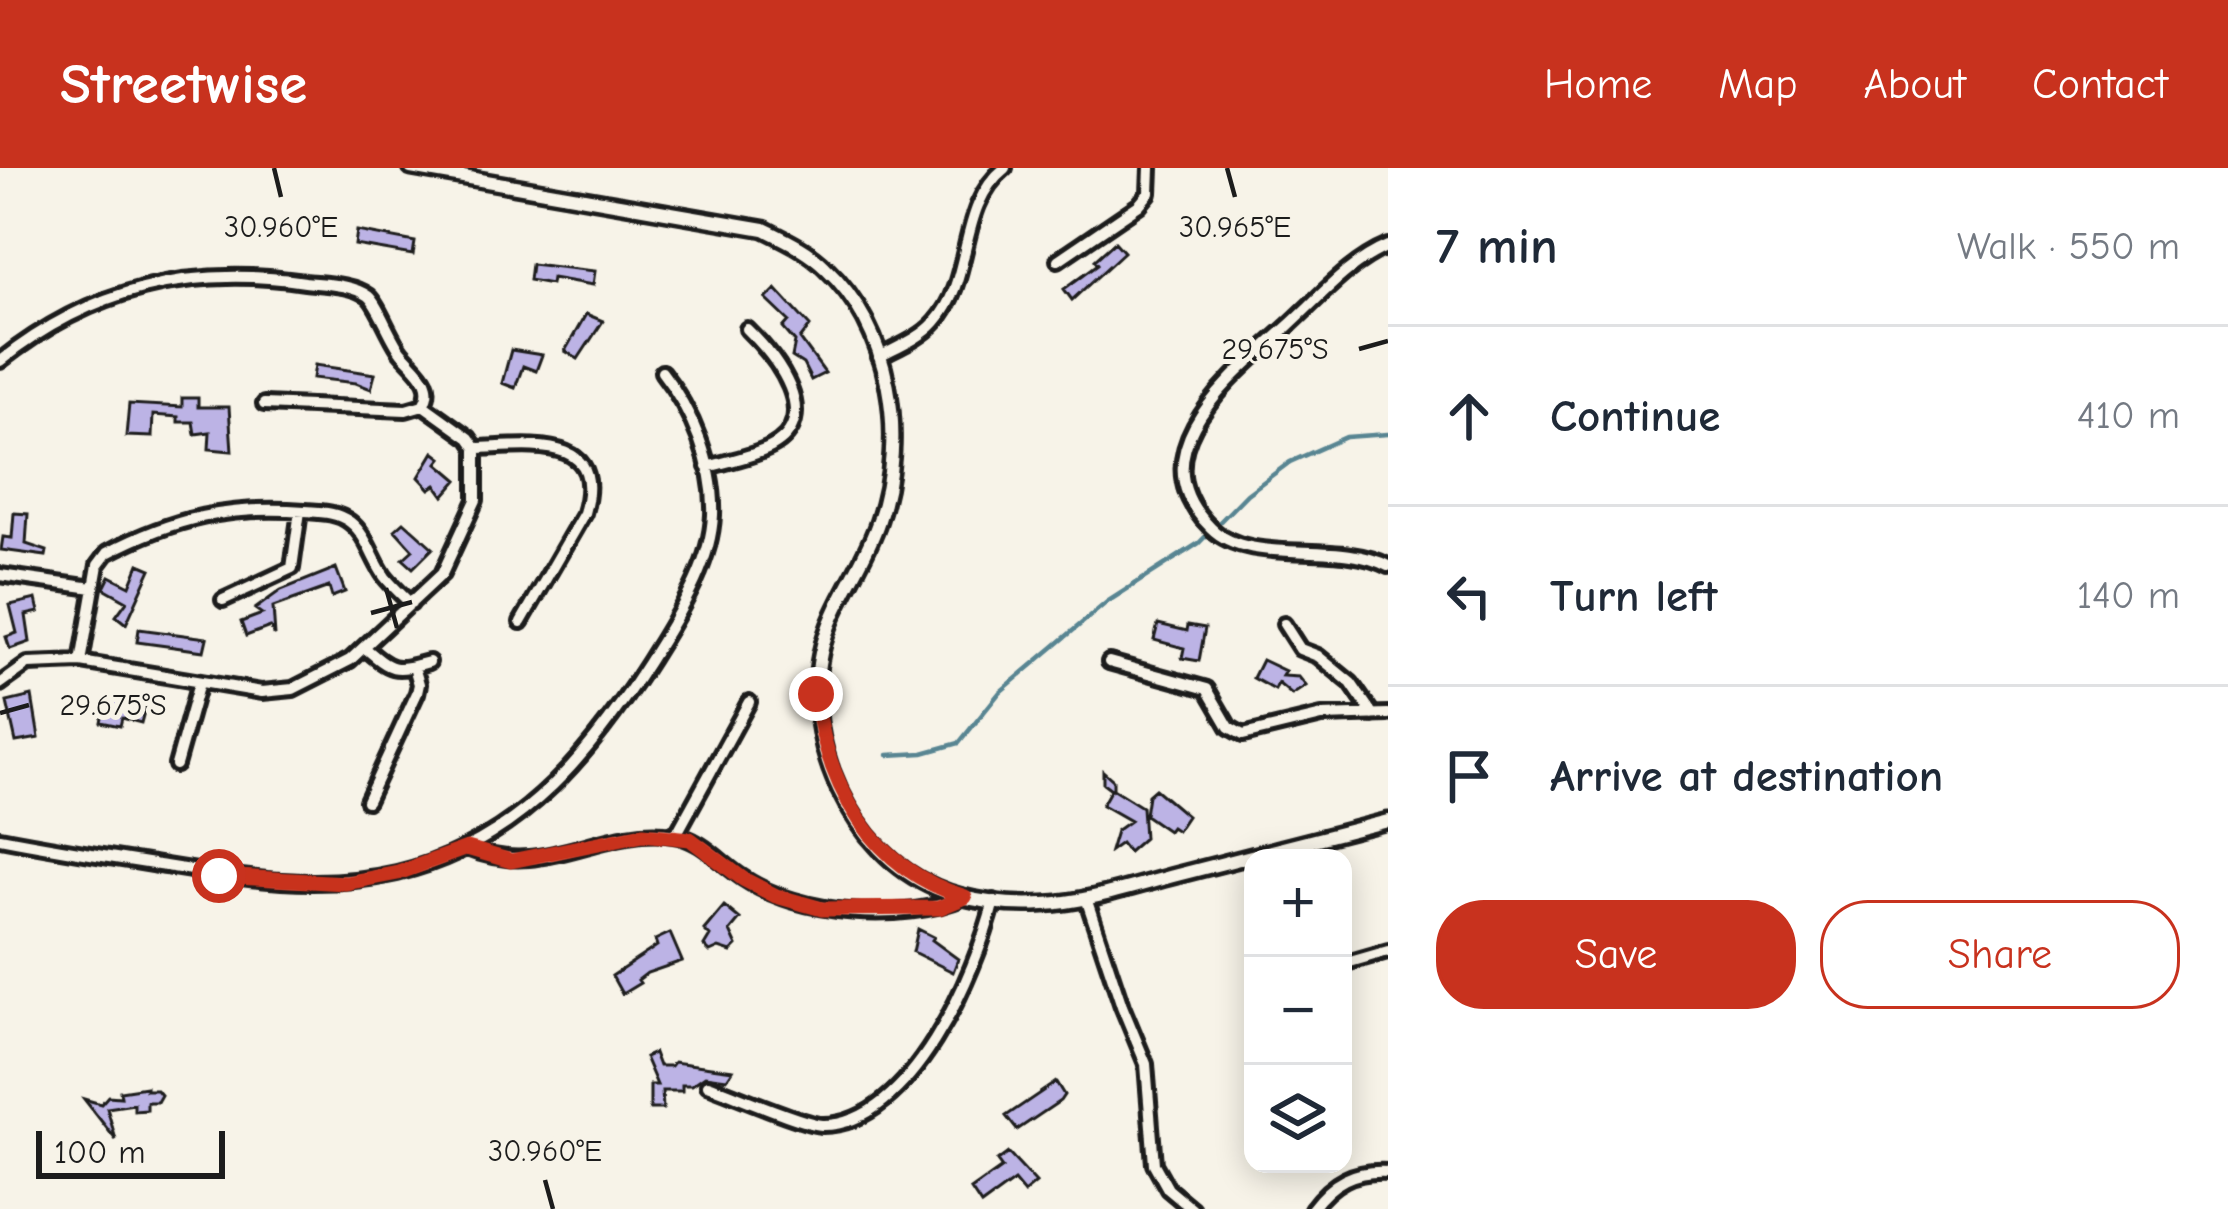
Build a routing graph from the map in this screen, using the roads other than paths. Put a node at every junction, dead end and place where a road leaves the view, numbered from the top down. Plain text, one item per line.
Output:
1 (411, 168) edge
2 (1150, 168) edge
3 (999, 170) edge
4 (1388, 246) edge
5 (1058, 260) dead end
6 (747, 329) dead end
7 (879, 357) junction
8 (0, 361) edge
9 (662, 372) dead end
10 (263, 404) dead end
11 (423, 405) junction
12 (476, 448) junction
13 (707, 467) junction
14 (300, 511) junction
15 (1388, 566) edge
16 (0, 575) edge
17 (93, 589) junction
18 (223, 600) dead end
19 (411, 604) junction
20 (521, 622) dead end
21 (1284, 624) dead end
22 (364, 647) junction
23 (81, 662) junction
24 (429, 662) dead end
25 (1109, 662) dead end
26 (414, 667) junction
27 (0, 683) edge
28 (199, 683) junction
29 (749, 702) dead end
30 (1388, 714) edge
31 (1372, 715) junction
32 (176, 765) dead end
33 (367, 801) dead end
34 (1388, 820) edge
35 (676, 835) junction
36 (0, 838) edge
37 (467, 848) junction
38 (965, 897) junction
39 (1086, 898) junction
40 (994, 901) junction
41 (1388, 950) edge
42 (1352, 961) edge
43 (708, 1085) dead end
44 (1388, 1172) edge
45 (1192, 1209) edge
46 (1312, 1209) edge

1 - 7 street
2 - 5 street
3 - 7 street
4 - 15 street
6 - 13 street
7 - 38 street
8 - 11 street
9 - 13 street
10 - 11 street
11 - 12 street
12 - 19 street
12 - 20 street
13 - 37 street
14 - 17 street
14 - 18 street
14 - 19 street
16 - 17 street
17 - 23 street
19 - 22 street
21 - 31 street
22 - 26 street
22 - 28 street
23 - 27 street
23 - 28 street
24 - 26 street
25 - 31 street
26 - 33 street
28 - 32 street
29 - 35 street
30 - 31 street
34 - 39 street
35 - 37 street
35 - 38 street
36 - 37 street
38 - 40 street
39 - 40 street
39 - 45 street
40 - 43 street
41 - 42 street
44 - 46 street

